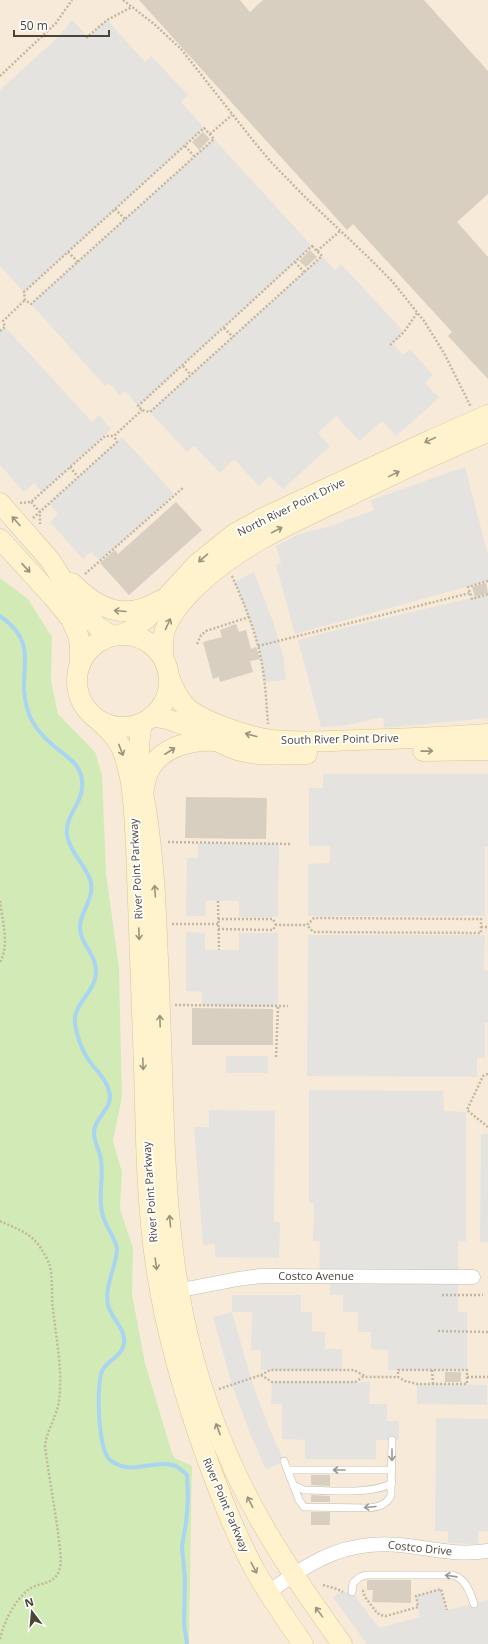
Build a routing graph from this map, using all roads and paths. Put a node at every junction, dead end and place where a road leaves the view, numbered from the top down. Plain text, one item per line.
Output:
1 (72, 0) edge
2 (123, 0) edge
3 (132, 7) junction
4 (86, 38) dead end
5 (0, 76) edge
6 (232, 114) junction
7 (210, 134) junction
8 (185, 146) junction
9 (194, 156) junction
10 (115, 209) junction
11 (125, 219) junction
12 (340, 231) junction
13 (317, 251) junction
14 (68, 252) junction
15 (78, 262) junction
16 (295, 262) junction
17 (304, 272) junction
18 (25, 300) junction
19 (417, 313) junction
20 (224, 328) junction
21 (0, 331) edge
22 (233, 337) junction
23 (390, 345) dead end
24 (183, 366) junction
25 (191, 375) junction
26 (142, 410) junction
27 (480, 411) edge
28 (488, 432) edge
29 (114, 436) junction
30 (70, 467) junction
31 (78, 477) junction
32 (184, 487) dead end
33 (0, 503) edge
34 (0, 539) edge
35 (50, 560) junction
36 (231, 574) dead end
37 (80, 579) dead end
38 (488, 581) edge
39 (470, 593) junction
40 (169, 594) junction
41 (488, 594) edge
42 (249, 617) junction
43 (116, 635) junction
44 (197, 644) dead end
45 (258, 646) junction
46 (163, 657) junction
47 (80, 665) junction
48 (169, 677) junction
49 (98, 720) junction
50 (147, 720) junction
51 (268, 724) dead end
52 (488, 734) edge
53 (218, 741) junction
54 (488, 750) edge
55 (143, 794) junction
56 (168, 842) dead end
57 (290, 844) dead end
58 (0, 901) edge
59 (218, 901) dead end
60 (218, 919) junction
61 (172, 924) dead end
62 (218, 924) junction
63 (276, 925) junction
64 (307, 925) junction
65 (481, 926) junction
66 (488, 926) edge
67 (218, 929) junction
68 (218, 950) dead end
69 (0, 962) edge
70 (174, 1005) dead end
71 (288, 1006) dead end
72 (278, 1007) junction
73 (276, 1056) dead end
74 (488, 1074) edge
75 (488, 1127) edge
76 (0, 1221) edge
77 (473, 1277) dead end
78 (170, 1293) junction
79 (442, 1295) dead end
80 (483, 1295) dead end
81 (438, 1332) dead end
82 (488, 1332) edge
83 (432, 1370) junction
84 (261, 1375) junction
85 (365, 1377) junction
86 (398, 1377) junction
87 (467, 1377) junction
88 (488, 1377) edge
89 (433, 1384) junction
90 (219, 1389) dead end
91 (392, 1440) dead end
92 (284, 1461) dead end
93 (288, 1470) junction
94 (392, 1470) junction
95 (392, 1483) junction
96 (295, 1486) junction
97 (488, 1551) edge
98 (292, 1574) junction
99 (323, 1585) dead end
100 (352, 1592) junction
101 (268, 1593) junction
102 (474, 1604) dead end
103 (447, 1610) dead end
104 (0, 1633) edge
105 (0, 1641) edge
106 (303, 1644) edge
107 (342, 1644) edge

1 - 5 path
2 - 3 path
3 - 4 path
3 - 6 path
6 - 7 path
6 - 12 path
7 - 8 path
7 - 9 path
8 - 9 path
8 - 10 path
9 - 11 path
10 - 11 path
10 - 14 path
11 - 15 path
12 - 13 path
12 - 19 path
13 - 16 path
13 - 17 path
14 - 15 path
14 - 18 path
15 - 18 path
16 - 17 path
16 - 20 path
17 - 22 path
18 - 21 path
19 - 23 path
19 - 27 path
20 - 22 path
20 - 24 path
22 - 25 path
24 - 25 path
24 - 26 path
25 - 26 path
26 - 29 path
27 -> 40 street, North River Point Drive
46 -> 28 street, North River Point Drive
29 - 30 path
29 - 31 path
30 - 31 path
30 - 31 path
32 - 37 path
35 -> 33 street
34 -> 47 street
40 -> 35 street
35 - 43 street
36 - 42 path
38 - 39 path
39 - 41 path
39 - 45 path
40 - 43 street, North River Point Drive
42 - 44 path
42 - 45 path
43 - 46 street
43 - 47 street
45 - 51 path
46 - 48 street
47 - 49 street
48 - 50 street
52 -> 48 street, South River Point Drive
49 - 50 street
49 -> 78 street, River Point Parkway
50 - 53 street, South River Point Drive
50 - 55 street, River Point Parkway
53 -> 54 street, South River Point Drive
55 -> 53 street
78 -> 55 street, River Point Parkway
56 - 57 path
58 - 69 path
59 - 60 path
60 - 62 path
60 - 63 path
61 - 62 path
62 - 67 path
63 - 64 path
63 - 67 path
64 - 65 path
64 - 65 path
65 - 66 path
67 - 68 path
70 - 72 path
71 - 72 path
72 - 73 path
74 - 75 path
76 - 104 path
77 - 78 street, Costco Avenue
98 -> 78 street, River Point Parkway
78 -> 101 street, River Point Parkway
79 - 80 path
81 - 82 path
83 - 86 path
83 - 87 path
83 - 89 path
84 - 85 path
84 - 85 path
84 - 90 path
85 - 86 path
86 - 89 path
87 - 88 path
87 - 89 path
91 -> 94 lane
92 - 93 lane
94 -> 93 lane
93 - 96 lane
94 - 95 lane
95 - 96 lane
95 -> 96 lane
97 - 98 street, Costco Drive
98 - 101 street, Costco Drive
107 -> 98 street, River Point Parkway
99 - 100 path
102 -> 100 lane
100 - 103 path
101 - 106 street, River Point Parkway
104 - 105 path

